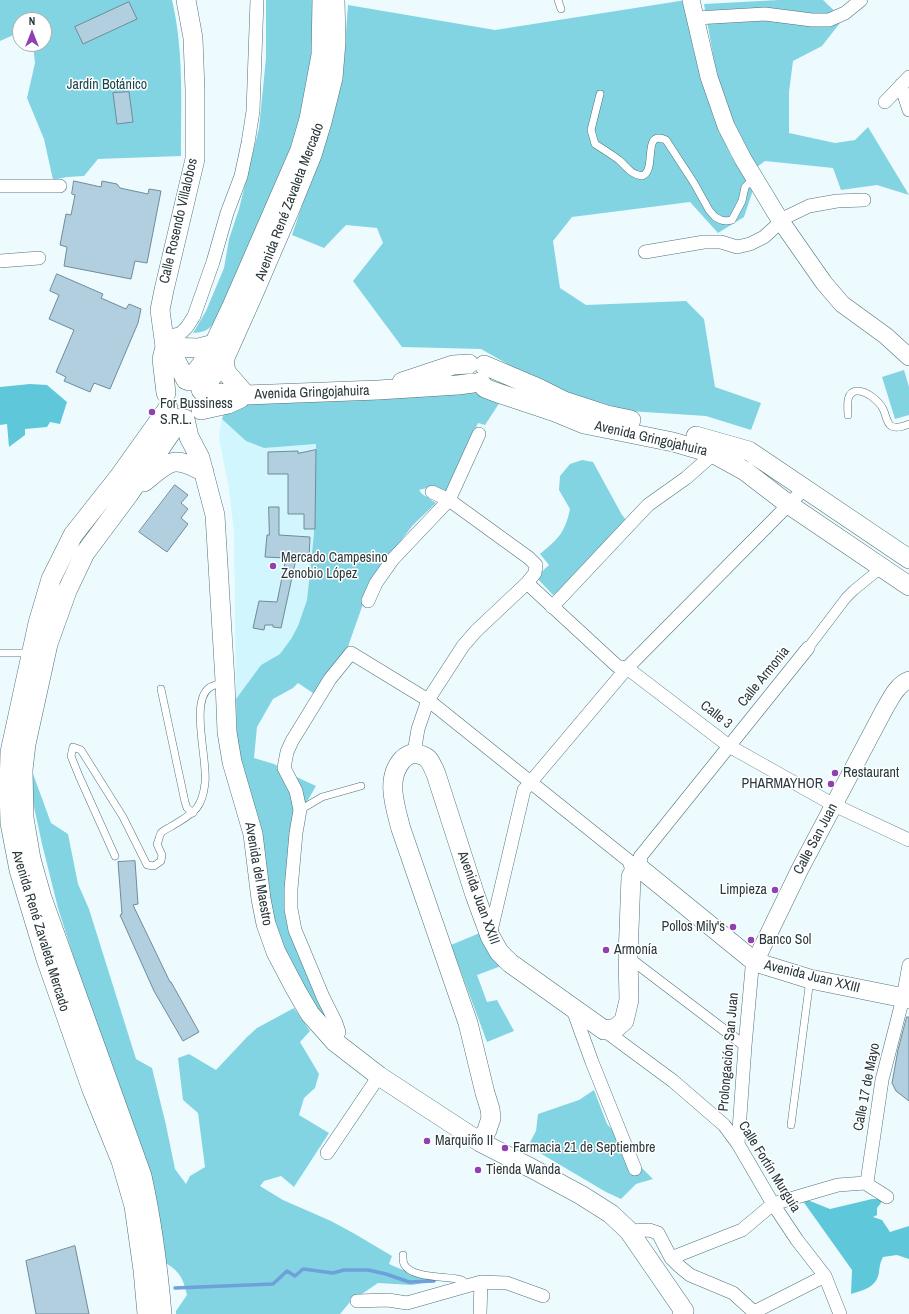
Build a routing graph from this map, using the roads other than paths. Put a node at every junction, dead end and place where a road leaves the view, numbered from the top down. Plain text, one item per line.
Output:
1 (186, 0) edge
2 (257, 0) edge
3 (322, 0) edge
4 (335, 0) edge
5 (558, 0) edge
6 (691, 0) edge
7 (861, 0) edge
8 (561, 9) dead end
9 (696, 18) junction
10 (905, 81) edge
11 (600, 94) dead end
12 (885, 102) dead end
13 (909, 110) edge
14 (755, 177) junction
15 (0, 186) edge
16 (60, 186) dead end
17 (864, 200) dead end
18 (780, 220) junction
19 (645, 252) dead end
20 (39, 258) dead end
21 (0, 262) edge
22 (164, 342) junction
23 (214, 344) junction
24 (909, 357) edge
25 (224, 360) junction
26 (246, 395) junction
27 (188, 400) junction
28 (848, 415) dead end
29 (909, 424) edge
30 (480, 434) dead end
31 (719, 449) junction
32 (202, 465) junction
33 (804, 489) junction
34 (432, 492) dead end
35 (129, 494) junction
36 (449, 500) junction
37 (788, 504) junction
38 (909, 559) edge
39 (895, 577) edge
40 (527, 583) junction
41 (368, 601) dead end
42 (552, 607) junction
43 (808, 648) joint
44 (0, 653) edge
45 (31, 653) junction
46 (627, 668) junction
47 (909, 680) edge
48 (225, 681) junction
49 (161, 689) dead end
50 (428, 700) junction
51 (729, 746) junction
52 (414, 753) junction
53 (531, 781) junction
54 (361, 786) dead end
55 (834, 805) junction
56 (300, 810) junction
57 (193, 813) junction
58 (909, 840) edge
59 (115, 856) dead end
60 (637, 872) junction
61 (490, 936) junction
62 (628, 957) junction
63 (755, 962) junction
64 (909, 965) edge
65 (810, 979) junction
66 (906, 998) edge
67 (572, 1008) junction
68 (604, 1030) junction
69 (335, 1042) junction
70 (745, 1046) junction
71 (379, 1076) junction
72 (791, 1125) dead end
73 (480, 1142) junction
74 (738, 1144) junction
75 (327, 1153) dead end
76 (635, 1169) dead end
77 (865, 1183) junction
78 (887, 1197) dead end
79 (773, 1204) junction
80 (628, 1231) junction
81 (403, 1255) dead end
82 (671, 1258) junction
83 (825, 1276) junction
84 (481, 1282) junction
85 (468, 1286) junction
86 (543, 1296) dead end
87 (357, 1301) dead end
88 (407, 1308) edge
89 (755, 1313) edge
90 (147, 1314) edge
91 (162, 1314) edge
92 (480, 1314) edge
93 (682, 1314) edge
94 (840, 1314) edge

1 - 22 main road, Calle Rosendo Villalobos
2 - 22 street
3 - 23 main road, Avenida René Zavaleta Mercado
4 - 25 main road, Avenida René Zavaleta Mercado
5 - 8 lane
6 - 9 street
7 - 9 street
9 - 14 street
10 - 12 street
10 - 13 street
11 - 14 lane
14 - 18 street
15 - 16 street
17 - 18 street
18 - 19 street
18 - 24 street
20 - 21 street
22 - 23 main road
22 - 27 main road, Calle Rosendo Villalobos
23 - 27 main road, Avenida René Zavaleta Mercado
25 - 26 main road
25 - 27 main road, Avenida René Zavaleta Mercado
26 - 27 main road, Avenida Gringojahuira
26 - 31 main road, Avenida Gringojahuira
27 - 32 main road, Avenida del Maestro
27 - 35 main road, Avenida René Zavaleta Mercado
27 - 45 main road, Avenida René Zavaleta Mercado
28 - 29 lane
30 - 36 street
31 - 33 main road, Avenida Gringojahuira
31 - 37 main road, Avenida Gringojahuira
31 - 42 street
32 - 35 main road
32 - 48 main road, Avenida del Maestro
33 - 37 street
33 - 38 main road, Avenida Gringojahuira
34 - 36 street
35 - 91 main road, Avenida René Zavaleta Mercado
36 - 40 street
36 - 41 street
37 - 39 main road, Avenida Gringojahuira
37 - 46 street
38 - 39 street
39 - 43 street, Calle Armonia
40 - 42 street, Calle 3
40 - 50 street
42 - 46 street, Calle 3
43 - 51 street, Calle Armonia
44 - 45 lane
45 - 90 main road, Avenida René Zavaleta Mercado
46 - 51 street, Calle 3
46 - 53 street
47 - 55 street, Calle San Juan
48 - 57 lane
48 - 69 main road, Avenida del Maestro
49 - 57 lane
50 - 52 street
50 - 53 street
50 - 56 street
51 - 55 street, Calle 3
51 - 60 street, Calle Armonia
52 - 61 main road, Avenida Juan XXIII
52 - 73 main road
53 - 60 street
53 - 61 street
54 - 56 lane
55 - 58 street, Calle 3
55 - 63 street, Calle San Juan
56 - 69 street
57 - 59 lane
60 - 62 main road
60 - 63 main road, Avenida Juan XXIII
61 - 67 main road, Avenida Juan XXIII
62 - 68 main road
62 - 70 street
63 - 65 main road, Avenida Juan XXIII
63 - 70 street, Prolongación San Juan
64 - 66 street, Calle 17 de Mayo
65 - 66 main road, Avenida Juan XXIII
65 - 72 lane
66 - 77 street, Calle 17 de Mayo
67 - 68 main road, Avenida Juan XXIII
67 - 76 street
68 - 74 street, Calle Fortín Murguía
69 - 71 main road, Avenida del Maestro
70 - 74 street, Prolongación San Juan
71 - 73 main road, Avenida del Maestro
71 - 75 street
73 - 80 main road, Avenida del Maestro
74 - 79 street, Calle Fortín Murguía
77 - 78 street
77 - 79 street
79 - 82 street
79 - 83 street, Calle Fortín Murguía
80 - 82 street
80 - 93 main road, Avenida del Maestro
81 - 85 lane
82 - 89 street
83 - 89 street
83 - 94 street, Calle Fortín Murguía
84 - 85 street
84 - 86 street
84 - 92 street
85 - 88 street
87 - 88 street

